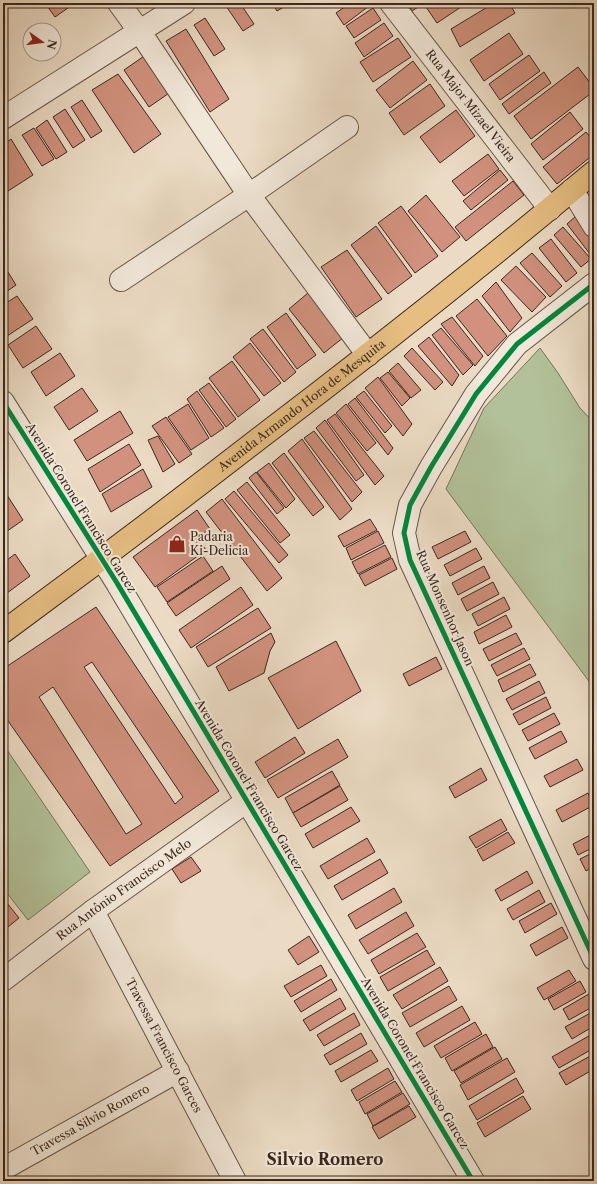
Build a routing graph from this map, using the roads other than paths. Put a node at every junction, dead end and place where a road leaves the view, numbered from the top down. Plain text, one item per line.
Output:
1 (120, 3) edge
2 (184, 3) edge
3 (391, 3) edge
4 (140, 32) junction
5 (3, 118) edge
6 (347, 128) dead end
7 (594, 172) edge
8 (572, 190) junction
9 (249, 195) junction
10 (550, 209) junction
11 (594, 226) edge
12 (121, 280) dead end
13 (594, 284) edge
14 (368, 355) junction
15 (3, 402) edge
16 (102, 560) junction
17 (3, 632) edge
18 (247, 801) junction
19 (93, 911) junction
20 (588, 933) edge
21 (594, 959) edge
22 (3, 980) edge
23 (178, 1071) junction
24 (3, 1169) edge
25 (235, 1181) edge
26 (473, 1181) edge

1 - 4 street
2 - 4 street
3 - 10 street, Rua Major Mizael Vieira
4 - 5 street
4 - 9 street
6 - 9 street
7 - 8 main road, Avenida Armando Hora de Mesquita
8 - 10 main road, Avenida Armando Hora de Mesquita
8 - 11 street
9 - 12 street
9 - 14 street
10 - 14 main road, Avenida Armando Hora de Mesquita
13 - 20 street, Rua Monsenhor Jason
14 - 16 main road, Avenida Armando Hora de Mesquita
15 - 16 street, Avenida Coronel Francisco Garcez
16 - 17 main road, Avenida Armando Hora de Mesquita
16 - 18 street, Avenida Coronel Francisco Garcez
18 - 19 street, Rua Antônio Francisco Melo
18 - 26 street, Avenida Coronel Francisco Garcez
19 - 22 street, Rua Antônio Francisco Melo
19 - 23 street, Travessa Francisco Garces
20 - 21 street, Rua Monsenhor Jason
23 - 24 street, Travessa Silvio Romero
23 - 25 street, Travessa Francisco Garces

